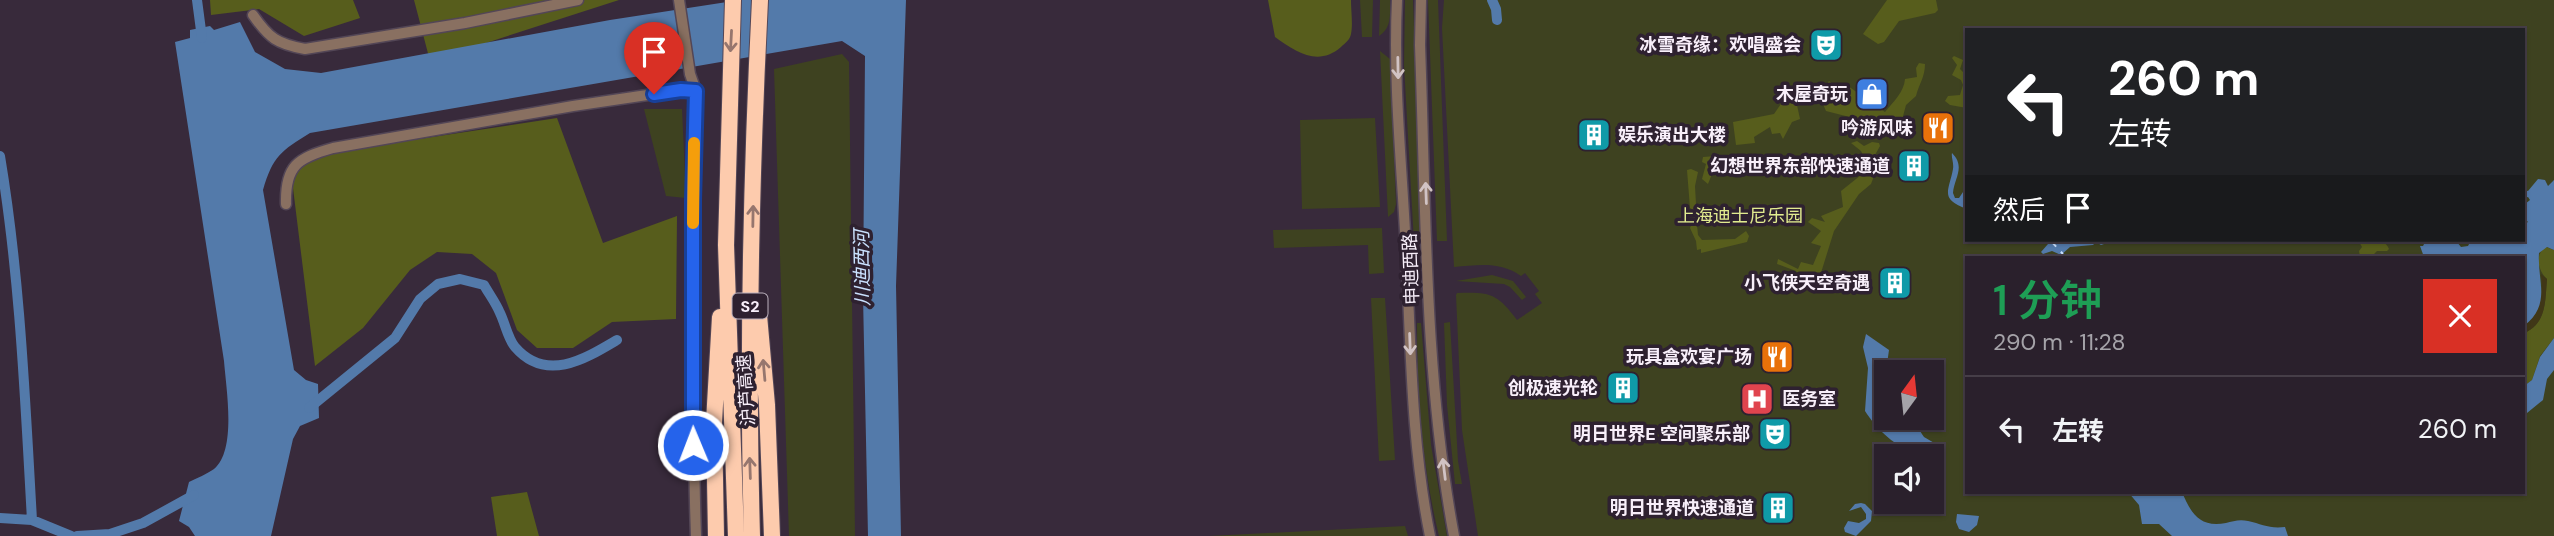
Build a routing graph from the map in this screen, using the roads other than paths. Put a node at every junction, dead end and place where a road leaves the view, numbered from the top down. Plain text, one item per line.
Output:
1 (578, 0) edge
2 (679, 0) edge
3 (733, 0) edge
4 (760, 0) edge
5 (1397, 0) edge
6 (1421, 0) edge
7 (253, 15) dead end
8 (696, 91) junction
9 (286, 204) dead end
10 (752, 242) junction
11 (726, 245) junction
12 (696, 536) edge
13 (716, 536) edge
14 (736, 536) edge
15 (752, 536) edge
16 (772, 536) edge
17 (1430, 536) edge
18 (1454, 536) edge

1 - 7 street
2 - 8 street
3 -> 11 highway, 沪芦高速 / S2
10 -> 4 highway, 沪芦高速 / S2
5 -> 17 street, 申迪西路
18 -> 6 street, 申迪西路
8 - 9 street
8 - 12 street
15 -> 10 highway, 沪芦高速 / S2
16 -> 10 highway, 沪芦高速 / S2
11 - 13 highway, 沪芦高速 / S2
11 - 14 highway, 沪芦高速 / S2

